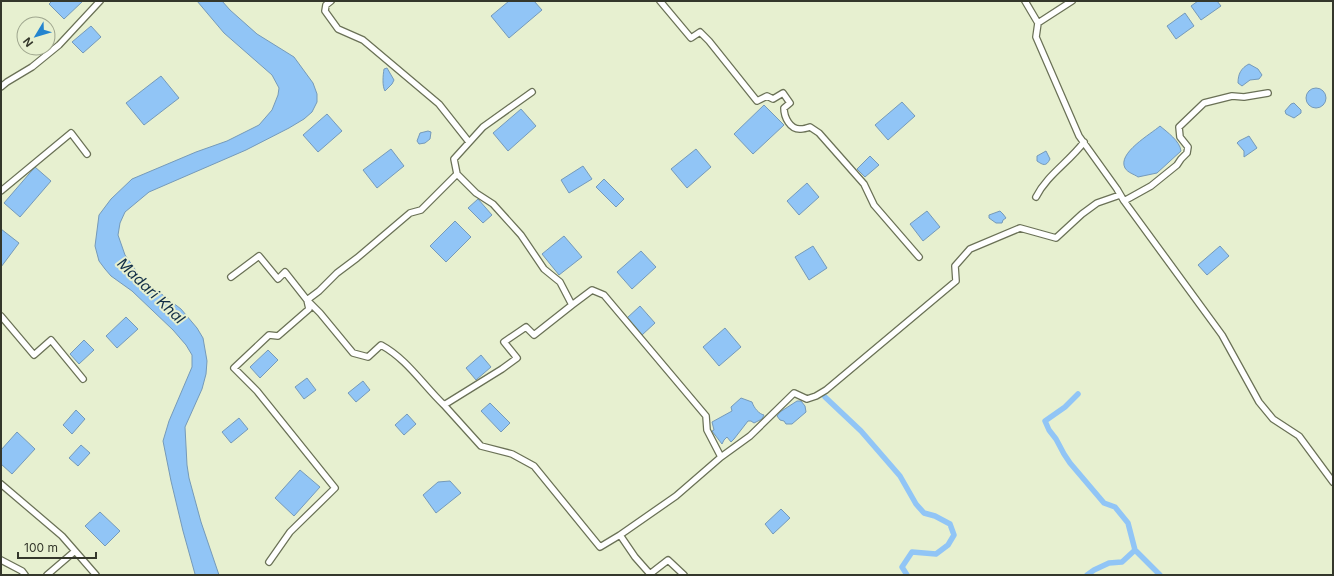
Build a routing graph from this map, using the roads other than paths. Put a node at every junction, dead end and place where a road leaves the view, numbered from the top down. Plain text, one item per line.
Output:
1 (100, 1) edge
2 (331, 1) edge
3 (660, 1) edge
4 (1025, 1) edge
5 (1072, 1) edge
6 (1038, 23) junction
7 (1, 88) edge
8 (532, 92) dead end
9 (1268, 93) dead end
10 (469, 142) junction
11 (1084, 142) junction
12 (87, 154) dead end
13 (457, 174) junction
14 (1, 191) edge
15 (1120, 195) junction
16 (1036, 197) dead end
17 (1124, 201) junction
18 (919, 257) dead end
19 (232, 277) dead end
20 (308, 300) junction
21 (572, 306) junction
22 (1, 316) edge
23 (83, 379) dead end
24 (444, 405) junction
25 (721, 457) junction
26 (1333, 482) edge
27 (1, 484) edge
28 (620, 535) junction
29 (75, 551) junction
30 (1, 560) edge
31 (269, 562) dead end
32 (25, 575) edge
33 (47, 575) edge
34 (96, 575) edge
35 (649, 575) edge
36 (684, 575) edge

1 - 7 street
2 - 10 street
3 - 18 street
4 - 6 street
5 - 6 street
6 - 11 street
8 - 10 street
9 - 17 street
10 - 13 street
11 - 15 street
11 - 16 street
12 - 14 street
13 - 20 street
13 - 21 street
15 - 17 street
15 - 25 street
17 - 26 street
19 - 20 street
20 - 24 street
20 - 31 street
21 - 24 street
21 - 25 street
22 - 23 street
24 - 28 street
25 - 28 street
27 - 29 street
28 - 35 street
29 - 33 street
29 - 34 street
30 - 32 street
35 - 36 street

